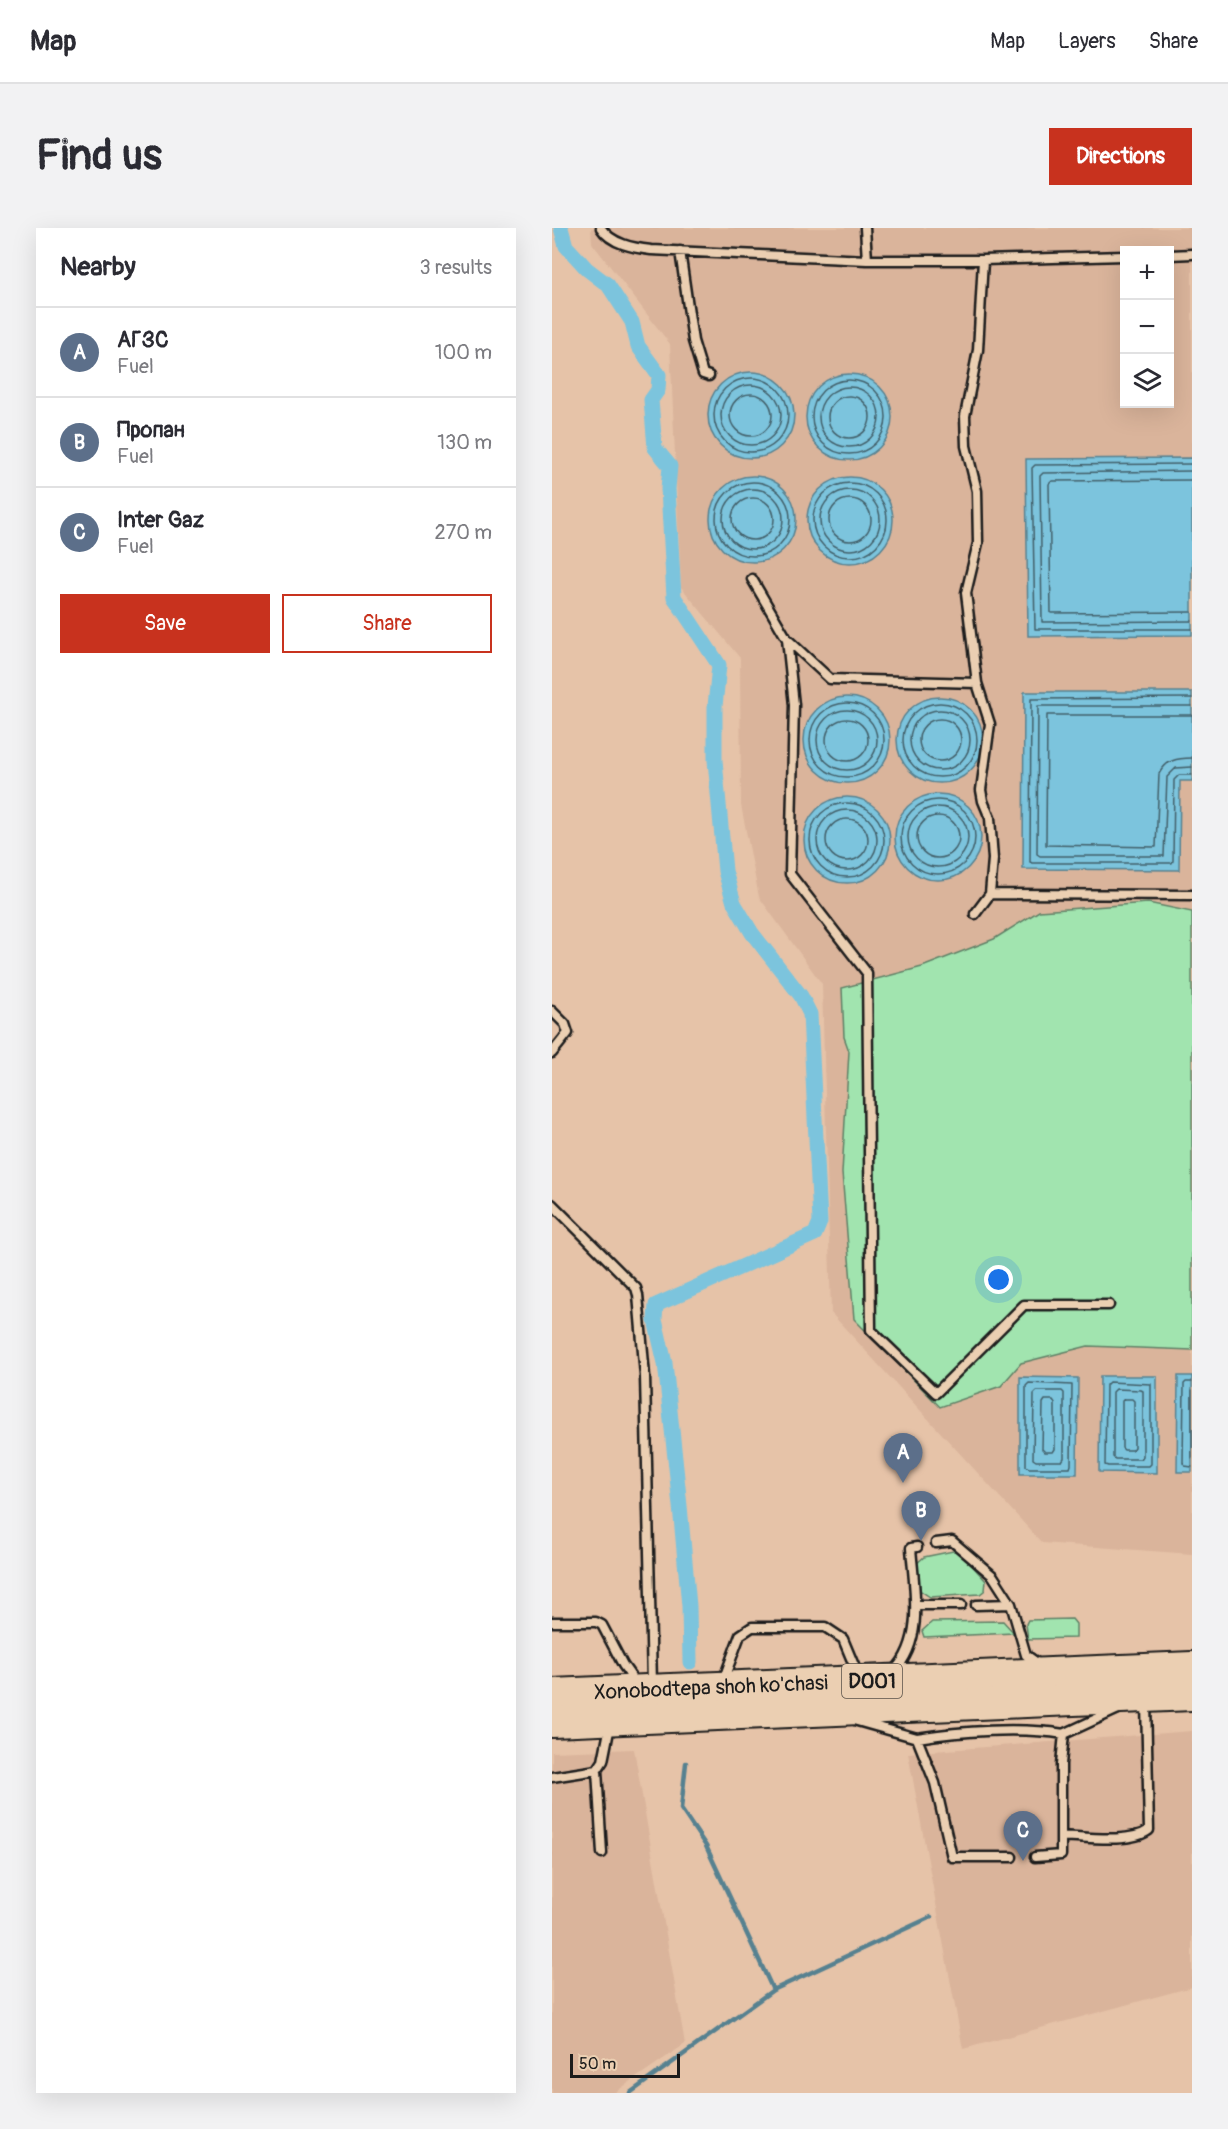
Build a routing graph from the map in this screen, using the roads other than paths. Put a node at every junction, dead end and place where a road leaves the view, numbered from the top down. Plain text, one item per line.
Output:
1 (602, 228) edge
2 (865, 228) edge
3 (680, 251) junction
4 (1192, 254) edge
5 (1174, 255) edge
6 (1120, 256) edge
7 (867, 260) junction
8 (983, 260) junction
9 (709, 376) dead end
10 (752, 579) dead end
11 (787, 639) junction
12 (977, 682) junction
13 (990, 894) junction
14 (1192, 895) edge
15 (975, 914) dead end
16 (552, 1011) edge
17 (552, 1053) edge
18 (552, 1204) edge
19 (1109, 1305) dead end
20 (936, 1543) dead end
21 (917, 1547) dead end
22 (1011, 1604) junction
23 (916, 1605) junction
24 (960, 1605) dead end
25 (976, 1605) dead end
26 (552, 1622) edge
27 (1192, 1667) edge
28 (1053, 1673) junction
29 (872, 1681) junction
30 (720, 1687) junction
31 (646, 1690) junction
32 (974, 1690) junction
33 (552, 1694) edge
34 (1192, 1695) edge
35 (1145, 1697) junction
36 (594, 1711) junction
37 (822, 1711) junction
38 (552, 1722) edge
39 (1064, 1734) junction
40 (917, 1738) junction
41 (597, 1770) junction
42 (552, 1778) edge
43 (1061, 1836) junction
44 (602, 1853) dead end
45 (1012, 1857) dead end
46 (1035, 1857) dead end

1 - 3 lane
2 - 7 lane
3 - 7 lane
3 - 9 lane
4 - 5 lane
6 - 8 lane
7 - 8 lane
8 - 12 lane
10 - 11 lane
11 - 12 lane
11 - 19 lane
12 - 13 lane
13 - 14 lane
13 - 15 lane
16 - 17 lane
18 - 31 lane
20 - 22 lane
21 - 23 lane
22 - 25 lane
22 - 28 lane
23 - 24 lane
23 - 29 lane
26 - 31 lane
27 - 28 highway, Xonobodtepa shoh ko'chasi / D001
28 - 32 highway, Xonobodtepa shoh ko'chasi / D001
29 - 30 highway, Xonobodtepa shoh ko'chasi / D001
29 - 30 lane
29 - 32 highway, Xonobodtepa shoh ko'chasi / D001
30 - 31 highway, Xonobodtepa shoh ko'chasi / D001
31 - 36 highway, Xonobodtepa shoh ko'chasi / D001
32 - 35 highway, Xonobodtepa shoh ko'chasi / D001
32 - 37 highway, Xonobodtepa shoh ko'chasi / D001
33 - 36 highway, Xonobodtepa shoh ko'chasi / D001
34 - 35 highway, Xonobodtepa shoh ko'chasi / D001
35 - 39 lane
35 - 43 lane
36 - 37 highway, Xonobodtepa shoh ko'chasi / D001
36 - 38 highway, Xonobodtepa shoh ko'chasi / D001
36 - 41 lane
37 - 40 lane
39 - 40 lane
39 - 43 lane
40 - 45 lane
41 - 42 lane
41 - 44 lane
43 - 46 lane

